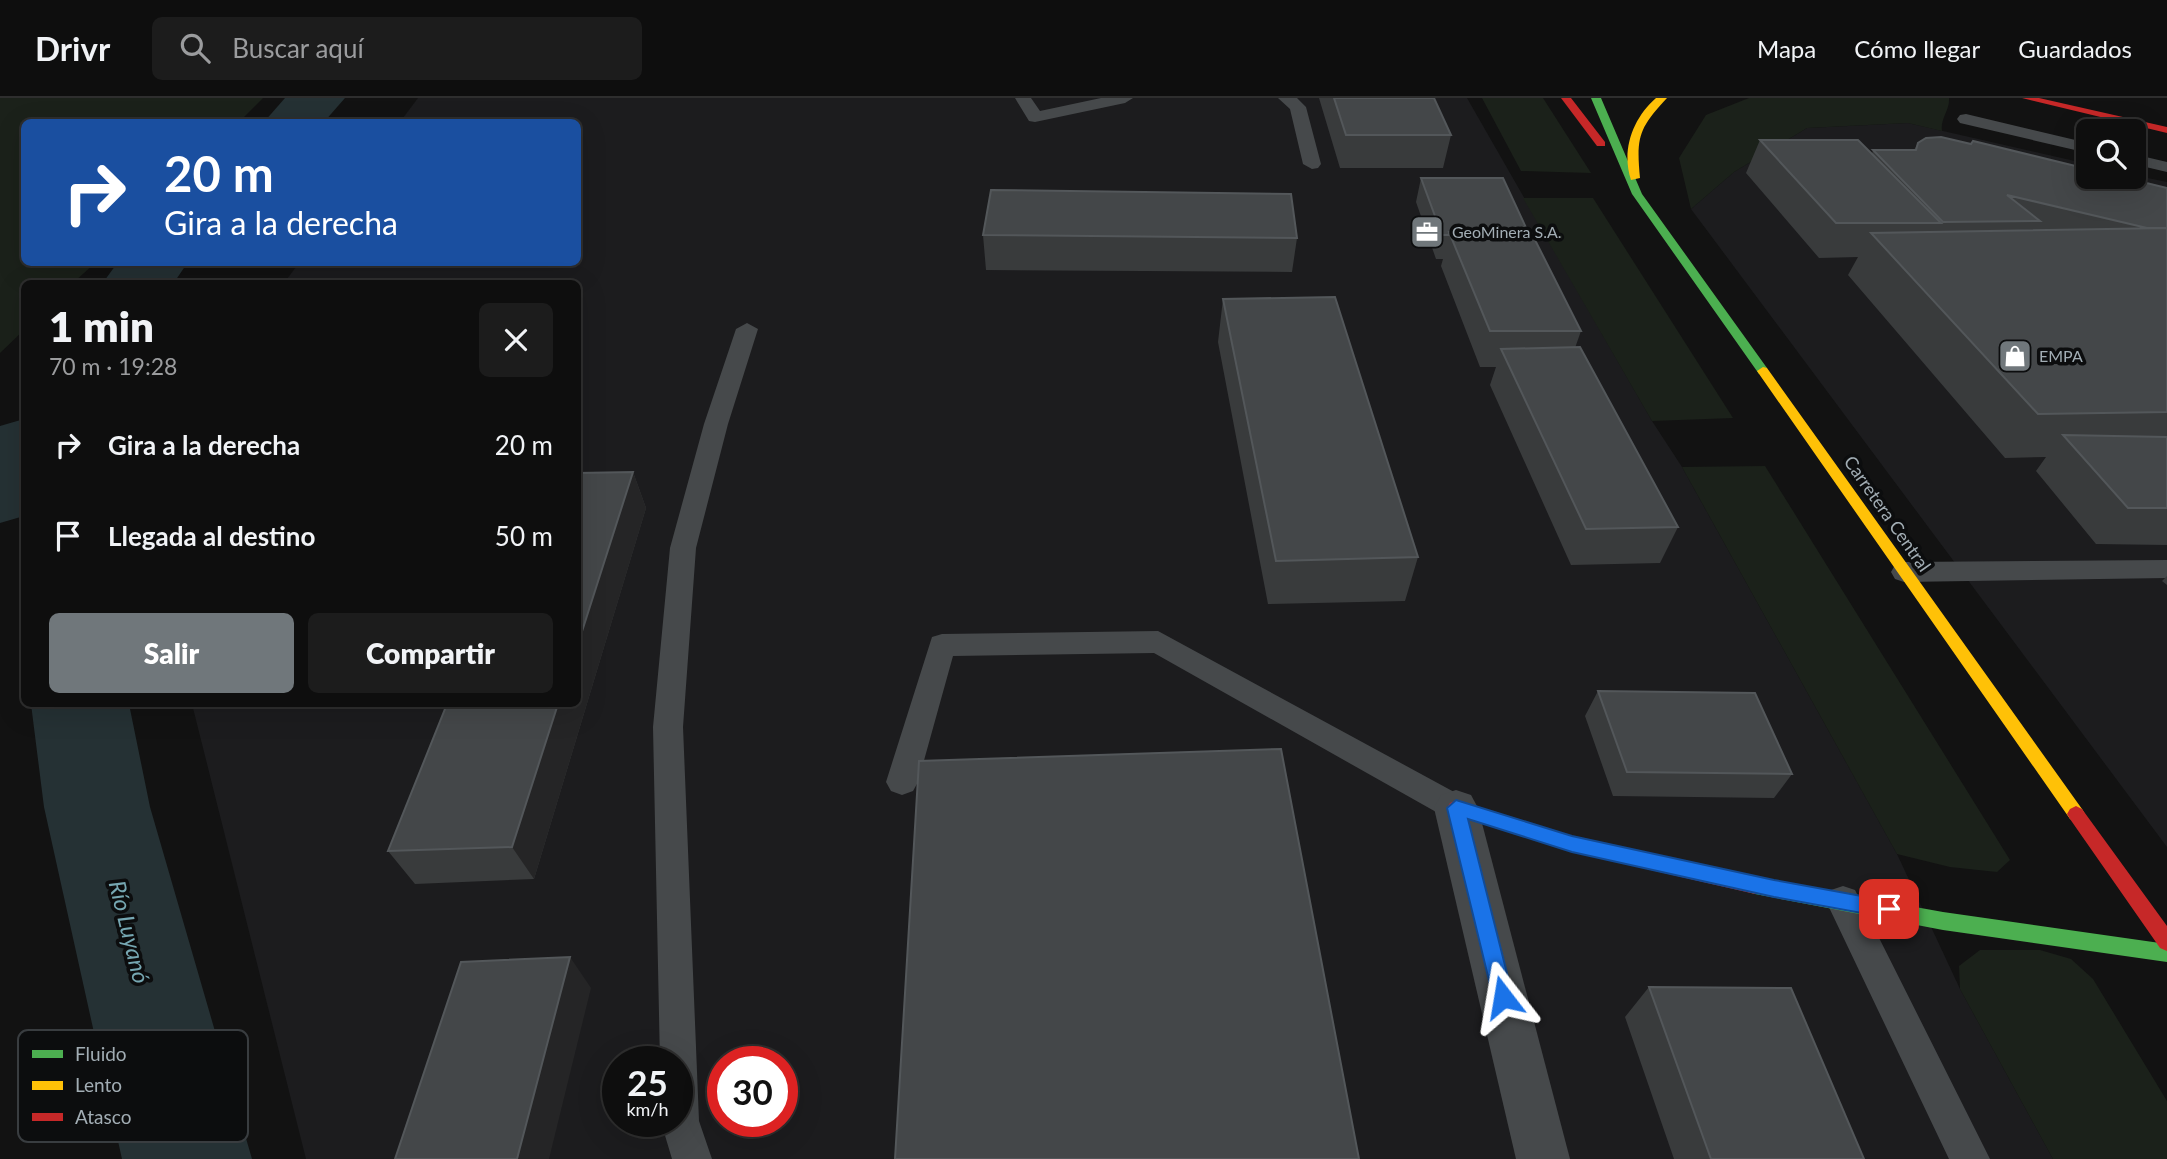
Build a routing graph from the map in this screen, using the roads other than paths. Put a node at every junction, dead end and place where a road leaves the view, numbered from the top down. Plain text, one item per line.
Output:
1 (1023, 98) edge
2 (1125, 98) edge
3 (1286, 98) edge
4 (1566, 98) edge
5 (1597, 98) edge
6 (1662, 98) edge
7 (2027, 98) edge
8 (1966, 119) dead end
9 (2167, 130) edge
10 (2076, 145) edge
11 (2146, 162) edge
12 (1311, 164) dead end
13 (2167, 167) edge
14 (1637, 194) junction
15 (747, 328) dead end
16 (2167, 569) edge
17 (1905, 572) junction
18 (902, 782) dead end
19 (1456, 808) junction
20 (1843, 901) junction
21 (2167, 942) edge
22 (2167, 953) edge
23 (692, 1159) edge
24 (1543, 1159) edge
25 (1970, 1159) edge

1 - 2 lane
3 - 12 lane
4 - 14 main road
5 - 14 main road, Carretera Central
6 - 14 main road
7 - 9 main road
8 - 10 lane
11 - 13 lane
14 - 17 main road, Carretera Central
15 - 23 lane
16 - 17 lane
17 - 21 main road, Carretera Central
18 - 19 lane
19 - 20 main road
19 - 24 street
20 - 22 main road
20 - 25 lane

